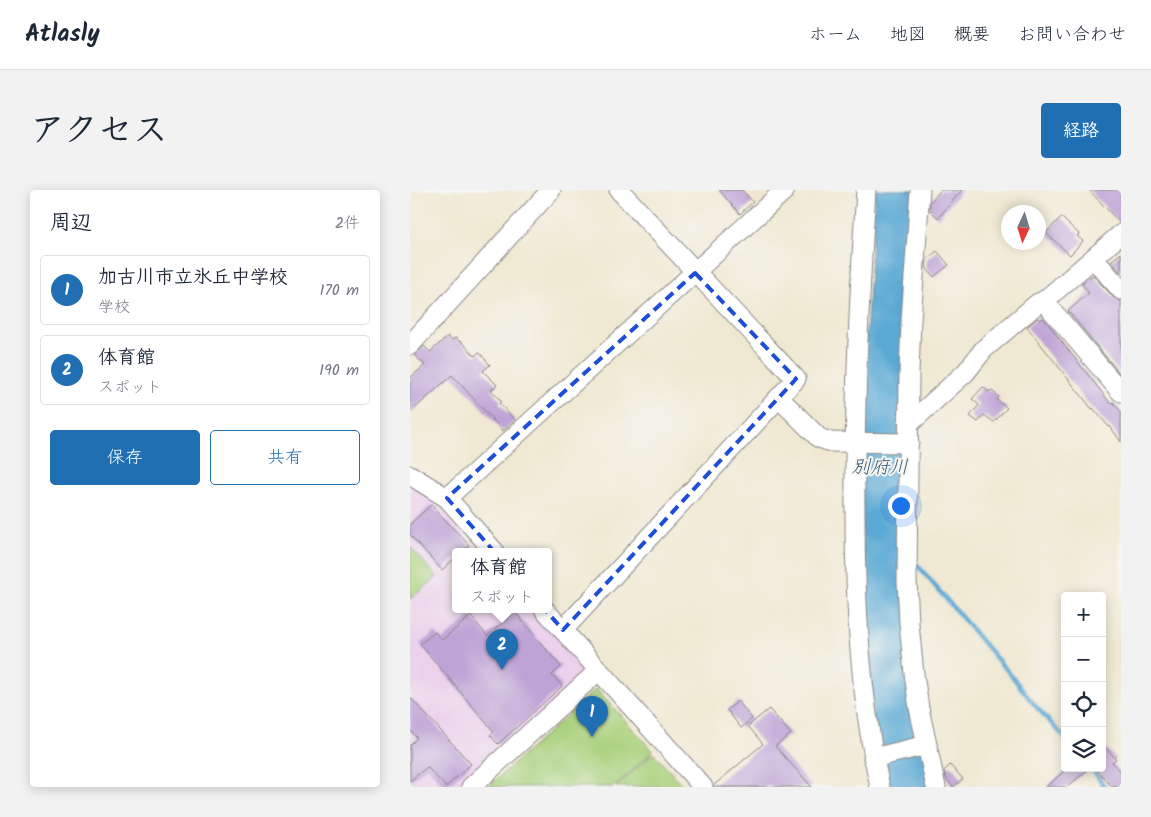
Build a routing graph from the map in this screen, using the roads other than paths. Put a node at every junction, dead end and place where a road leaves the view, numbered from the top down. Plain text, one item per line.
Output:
1 (551, 190) edge
2 (619, 190) edge
3 (785, 190) edge
4 (866, 190) edge
5 (920, 190) edge
6 (1121, 234) edge
7 (1094, 259) junction
8 (695, 273) junction
9 (1121, 290) edge
10 (1044, 301) junction
11 (410, 345) edge
12 (1121, 392) edge
13 (778, 398) junction
14 (909, 424) junction
15 (854, 441) junction
16 (909, 443) junction
17 (410, 475) edge
18 (447, 498) junction
19 (491, 548) edge
20 (548, 613) edge
21 (563, 630) junction
22 (598, 670) junction
23 (927, 745) junction
24 (874, 758) junction
25 (471, 787) edge
26 (703, 787) edge
27 (880, 787) edge
28 (936, 787) edge

1 - 11 street
2 - 8 street
3 - 8 street
4 - 15 street
5 - 14 street
6 - 7 street
7 - 9 street
7 - 10 street
8 - 13 street
8 - 18 street
10 - 12 street
10 - 14 street
13 - 15 street
13 - 21 street
14 - 16 street
15 - 16 street
15 - 24 street
16 - 23 street
17 - 18 street
18 - 19 street
20 - 21 street
21 - 22 street
22 - 25 street
22 - 26 street
23 - 24 street
23 - 28 street
24 - 27 street

